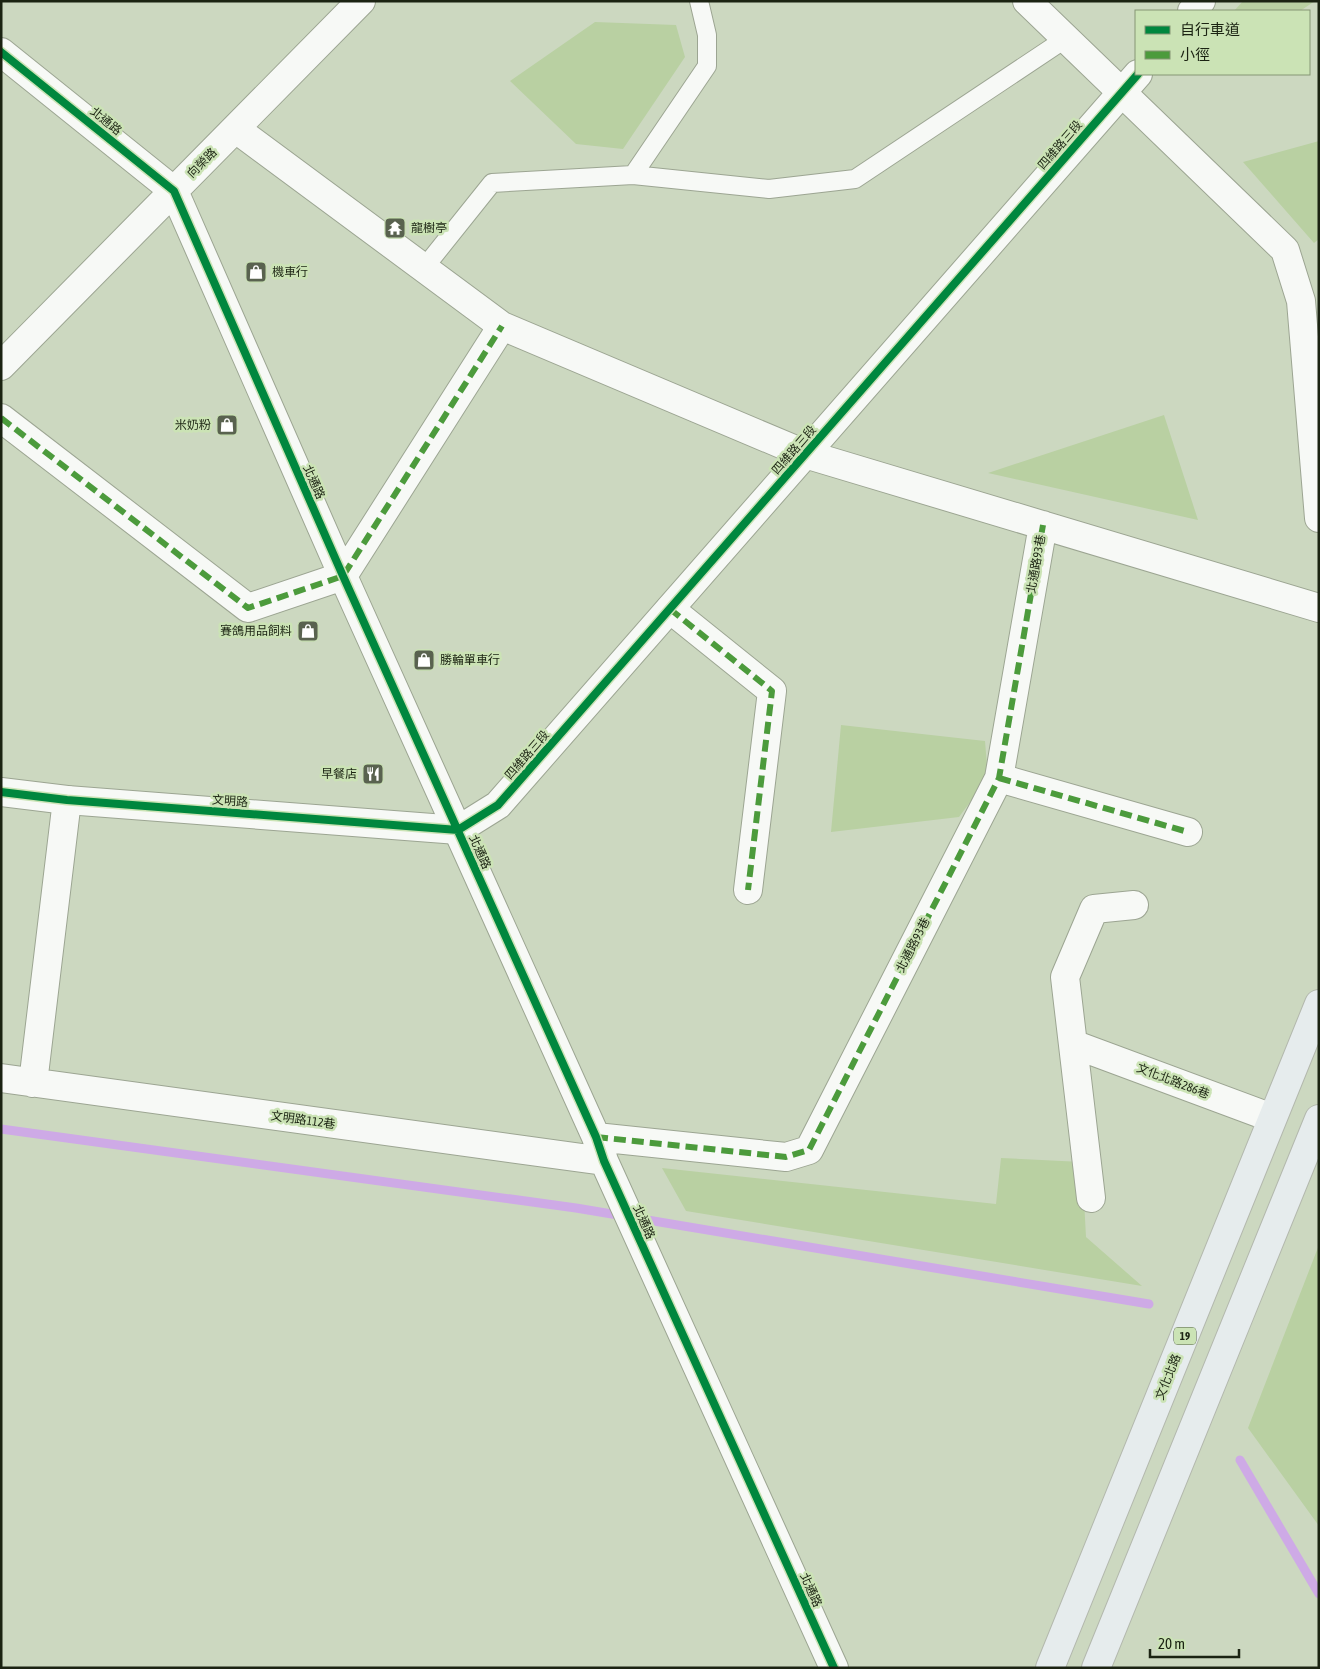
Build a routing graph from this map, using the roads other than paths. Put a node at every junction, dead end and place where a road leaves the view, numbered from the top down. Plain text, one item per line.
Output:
1 (361, 1) edge
2 (699, 1) edge
3 (1027, 1) edge
4 (1066, 39) junction
5 (1, 52) edge
6 (1129, 84) edge
7 (236, 129) junction
8 (633, 175) junction
9 (174, 191) junction
10 (424, 268) junction
11 (502, 326) junction
12 (1, 366) edge
13 (1, 418) edge
14 (805, 454) junction
15 (1319, 518) edge
16 (1043, 525) junction
17 (343, 576) junction
18 (1319, 608) edge
19 (670, 609) junction
20 (999, 778) junction
21 (1, 792) edge
22 (67, 800) junction
23 (458, 830) junction
24 (1188, 832) dead end
25 (748, 890) dead end
26 (1134, 905) dead end
27 (1319, 1004) edge
28 (1073, 1044) junction
29 (1, 1078) edge
30 (33, 1083) junction
31 (1272, 1118) junction
32 (1319, 1119) edge
33 (600, 1149) junction
34 (1091, 1198) dead end
35 (834, 1668) edge
36 (1050, 1668) edge
37 (1096, 1668) edge

1 - 7 street, 向榮路
2 - 8 lane
3 - 4 street
4 - 6 street
4 - 8 lane
5 - 9 street, 北通路
6 - 14 street, 四維路三段
6 - 15 street
7 - 9 street, 向榮路
7 - 10 street
8 - 10 lane
9 - 12 street, 向榮路
9 - 17 street, 北通路
10 - 11 street
11 - 14 street
11 - 17 street
13 - 17 street
14 - 16 street
14 - 19 street, 四維路三段
16 - 18 street
16 - 20 street, 北通路93巷
17 - 23 street, 北通路
19 - 23 street, 四維路三段
19 - 25 street
20 - 24 street
20 - 33 street, 北通路93巷
21 - 22 street, 文明路
22 - 23 street, 文明路
22 - 30 street
23 - 33 street, 北通路
26 - 28 street
27 - 31 main road, 文化北路 / 19
28 - 31 street, 文化北路286巷
28 - 34 street
29 - 30 street, 文明路112巷
30 - 33 street, 文明路112巷
31 - 36 main road, 文化北路 / 19
32 - 37 main road
33 - 35 street, 北通路

